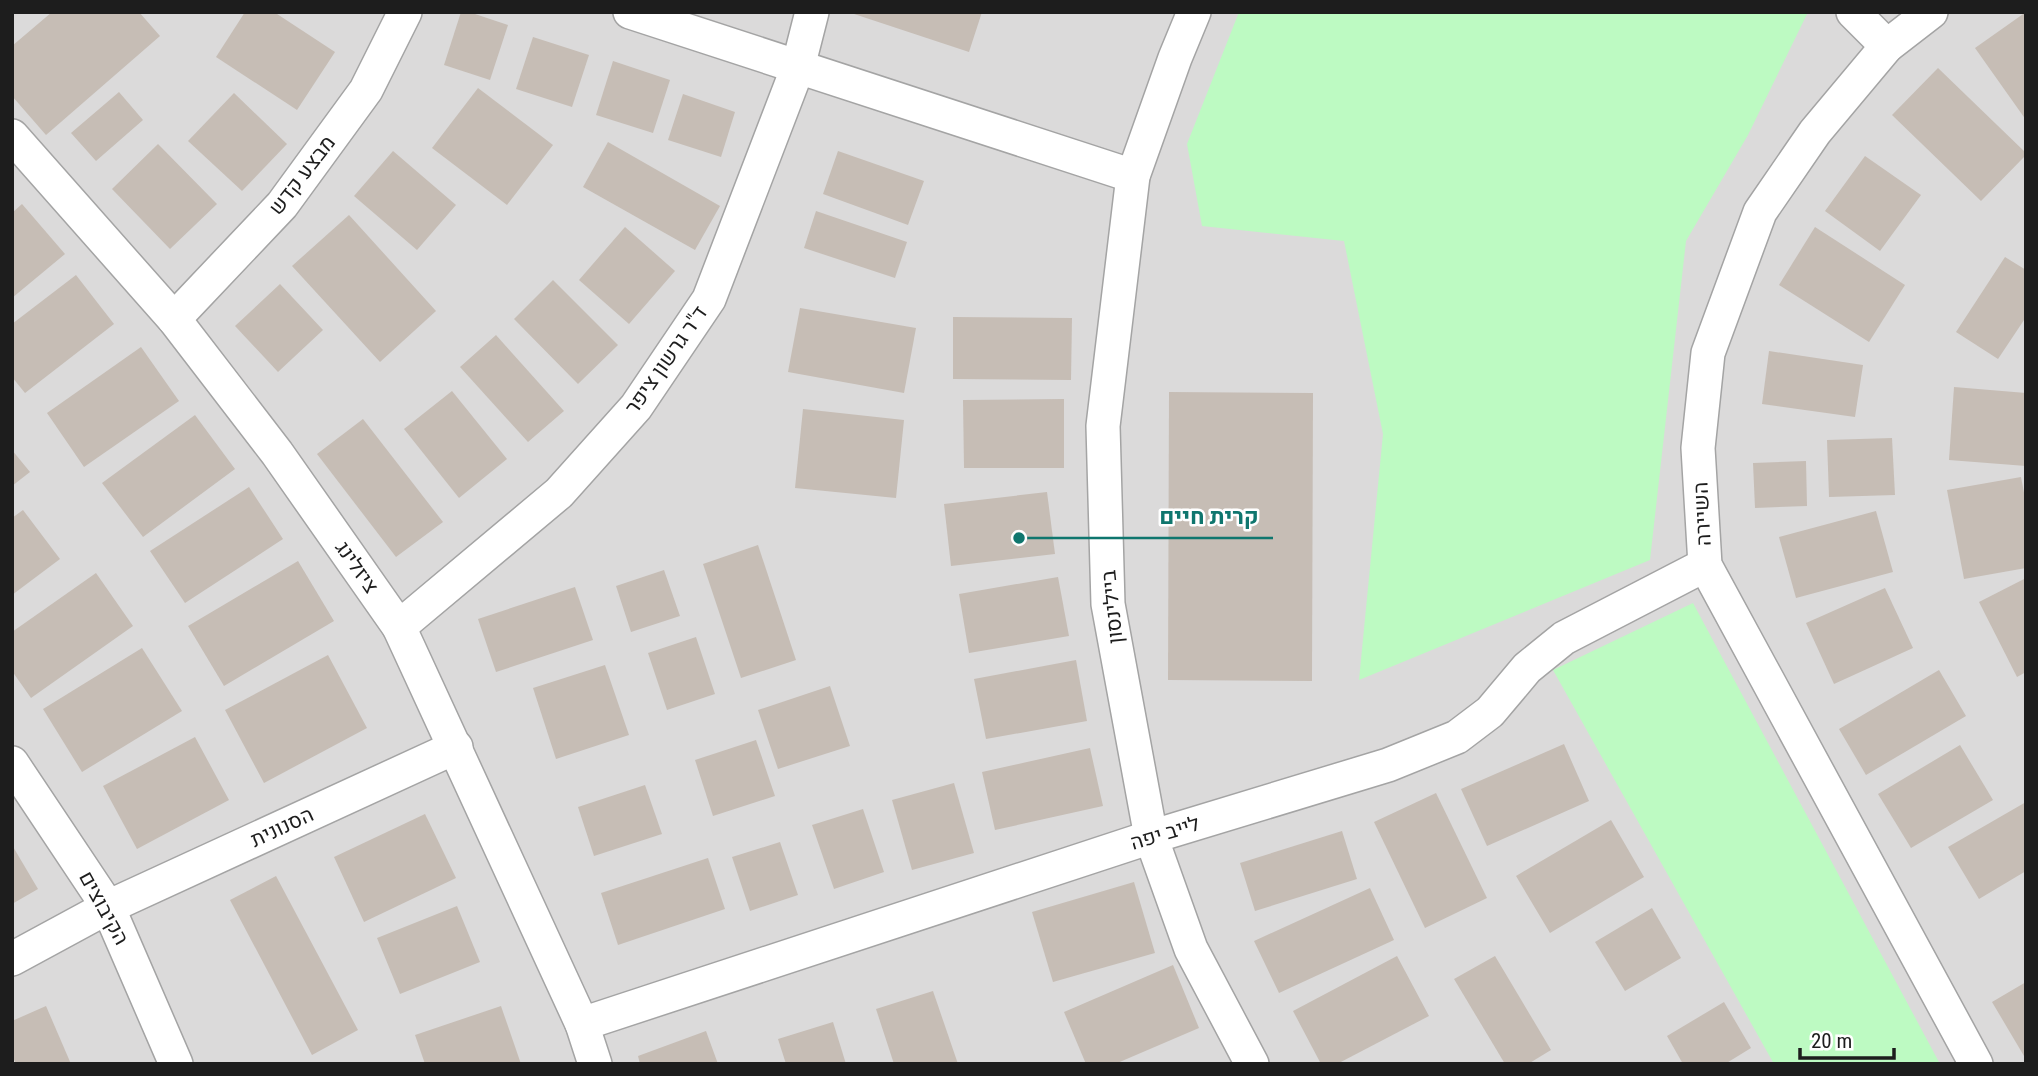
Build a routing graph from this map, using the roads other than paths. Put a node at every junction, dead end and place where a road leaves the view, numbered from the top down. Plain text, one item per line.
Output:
1 (405, 12) edge
2 (629, 12) edge
3 (812, 12) edge
4 (1194, 12) edge
5 (1853, 12) edge
6 (1931, 12) edge
7 (1887, 46) junction
8 (798, 67) junction
9 (12, 135) edge
10 (1133, 176) junction
11 (174, 320) junction
12 (1705, 565) junction
13 (399, 628) junction
14 (456, 747) junction
15 (12, 764) edge
16 (1151, 837) junction
17 (108, 907) junction
18 (12, 959) edge
19 (582, 1024) junction
20 (176, 1064) edge
21 (595, 1064) edge
22 (1252, 1064) edge
23 (1976, 1064) edge

1 - 11 street, מבצע קדש
2 - 8 street
3 - 8 street, ד"ר גרשון ציפר
4 - 10 street, ביילינסון
5 - 7 street
6 - 7 street, השיירה
7 - 12 street, השיירה
8 - 10 street
8 - 13 street, ד"ר גרשון ציפר
9 - 11 street, ציזלינג
10 - 16 street, ביילינסון
11 - 13 street, ציזלינג
12 - 16 street, לייב יפה
12 - 23 street, השיירה
13 - 14 street, ציזלינג
14 - 17 street, הסנונית
14 - 19 street, ציזלינג
15 - 17 street, הקיבוצים
16 - 19 street, לייב יפה
16 - 22 street, ביילינסון
17 - 18 street, הסנונית
17 - 20 street, הקיבוצים
19 - 21 street, ציזלינג

